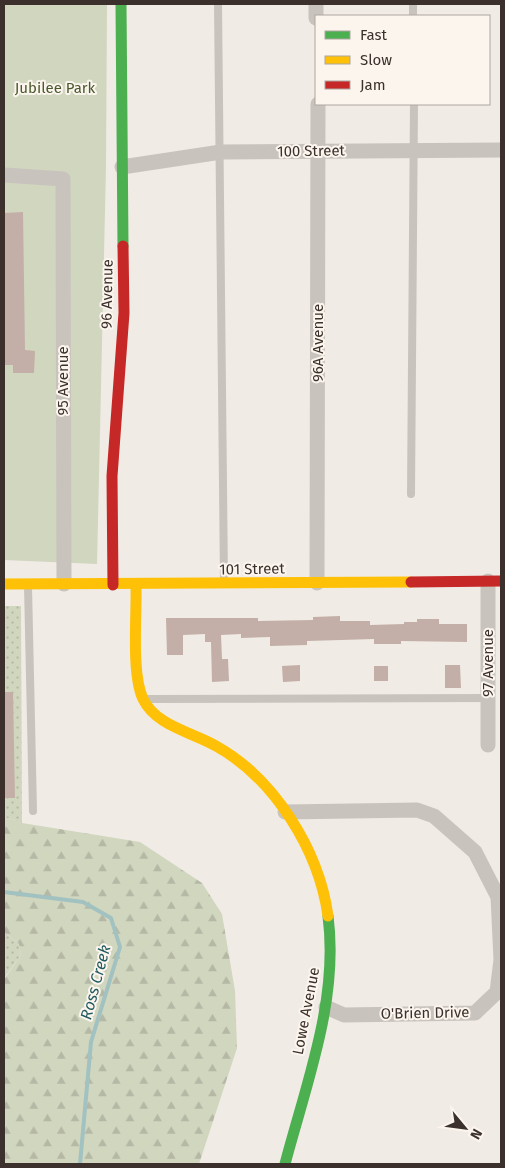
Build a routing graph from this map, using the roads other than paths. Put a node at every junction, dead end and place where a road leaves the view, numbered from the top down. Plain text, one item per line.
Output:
1 (121, 4) edge
2 (218, 4) edge
3 (318, 105) edge
4 (414, 105) edge
5 (414, 150) junction
6 (501, 150) edge
7 (318, 151) junction
8 (221, 152) junction
9 (122, 167) junction
10 (4, 175) edge
11 (411, 494) dead end
12 (494, 581) edge
13 (317, 582) junction
14 (4, 584) edge
15 (28, 584) junction
16 (64, 584) junction
17 (224, 584) junction
18 (113, 585) junction
19 (136, 585) junction
20 (494, 678) edge
21 (488, 698) junction
22 (144, 699) junction
23 (488, 746) dead end
24 (33, 811) dead end
25 (285, 812) junction
26 (326, 1007) junction
27 (285, 1164) edge

1 - 9 street, 96 Avenue
2 - 8 lane
3 - 7 street, 96A Avenue
4 - 5 lane
5 - 6 street, 100 Street
5 - 7 street, 100 Street
5 - 11 lane
7 - 8 street, 100 Street
7 - 13 street, 96A Avenue
8 - 9 street, 100 Street
8 - 17 lane
9 - 18 street, 96 Avenue
10 - 16 street, 95 Avenue
12 - 13 street, 101 Street
12 - 20 street, 97 Avenue
13 - 17 street, 101 Street
14 - 15 street, 101 Street
15 - 16 street, 101 Street
15 - 24 lane
16 - 18 street, 101 Street
17 - 19 street, 101 Street
18 - 19 street, 101 Street
19 - 22 street
20 - 21 street, 97 Avenue
21 - 22 lane
21 - 23 street, 97 Avenue
22 - 25 street, Lowe Avenue
25 - 26 street, Lowe Avenue
25 - 26 street, O'Brien Drive
26 - 27 street, Lowe Avenue

